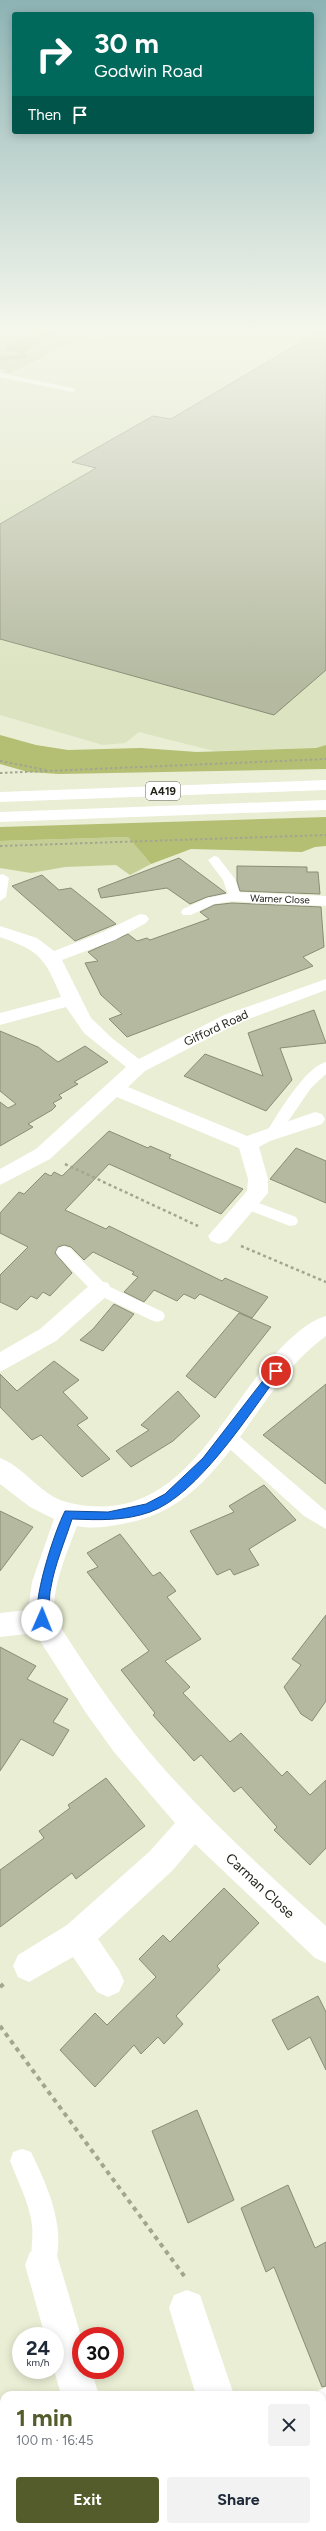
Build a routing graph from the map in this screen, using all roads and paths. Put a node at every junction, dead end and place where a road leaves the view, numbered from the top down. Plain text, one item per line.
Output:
1 (326, 759) edge
2 (0, 761) edge
3 (50, 770) junction
4 (0, 773) edge
5 (326, 785) edge
6 (0, 798) edge
7 (326, 806) edge
8 (0, 817) edge
9 (326, 836) edge
10 (0, 846) edge
11 (214, 860) dead end
12 (3, 878) dead end
13 (0, 897) edge
14 (235, 897) junction
15 (326, 902) edge
16 (187, 912) dead end
17 (140, 919) dead end
18 (0, 931) edge
19 (52, 958) junction
20 (326, 984) edge
21 (72, 1000) junction
22 (0, 1019) edge
23 (326, 1066) edge
24 (138, 1067) junction
25 (114, 1088) junction
26 (314, 1119) dead end
27 (273, 1132) junction
28 (248, 1144) junction
29 (43, 1154) junction
30 (0, 1178) edge
31 (248, 1204) junction
32 (290, 1221) dead end
33 (220, 1236) junction
34 (64, 1252) dead end
35 (326, 1282) edge
36 (100, 1289) junction
37 (157, 1316) dead end
38 (326, 1324) edge
39 (0, 1363) edge
40 (226, 1436) junction
41 (0, 1468) edge
42 (68, 1514) junction
43 (326, 1521) edge
44 (42, 1620) junction
45 (0, 1625) edge
46 (195, 1823) junction
47 (78, 1936) junction
48 (326, 1947) edge
49 (29, 1966) dead end
50 (108, 1981) dead end
51 (0, 2026) edge
52 (22, 2161) dead end
53 (42, 2265) joint
54 (188, 2308) joint
55 (79, 2391) edge
56 (214, 2391) edge

1 - 3 path
2 - 3 path
3 - 4 path
5 - 6 main road, A419
7 - 8 main road, A419
9 - 10 path
11 - 14 lane
12 - 13 lane
14 - 15 main road, Warner Close
14 - 16 lane
17 - 19 main road
18 - 19 main road
19 - 21 main road
20 - 24 main road, Gifford Road
21 - 22 main road
21 - 24 main road
23 - 27 lane
24 - 25 main road, Gifford Road
25 - 28 main road
25 - 29 main road, Gifford Road
26 - 27 main road
27 - 28 main road
28 - 31 main road
29 - 30 main road, Gifford Road
29 - 33 path
31 - 32 lane
31 - 33 main road
33 - 35 path
34 - 36 lane
36 - 37 lane
36 - 39 main road
38 - 40 main road
40 - 42 main road
40 - 43 lane
41 - 42 main road
42 - 44 main road
44 - 45 main road
44 - 46 main road, Carman Close
46 - 47 main road
46 - 48 main road, Carman Close
47 - 49 main road
47 - 50 main road
51 - 54 path
52 - 53 lane
53 - 55 main road
54 - 56 main road

